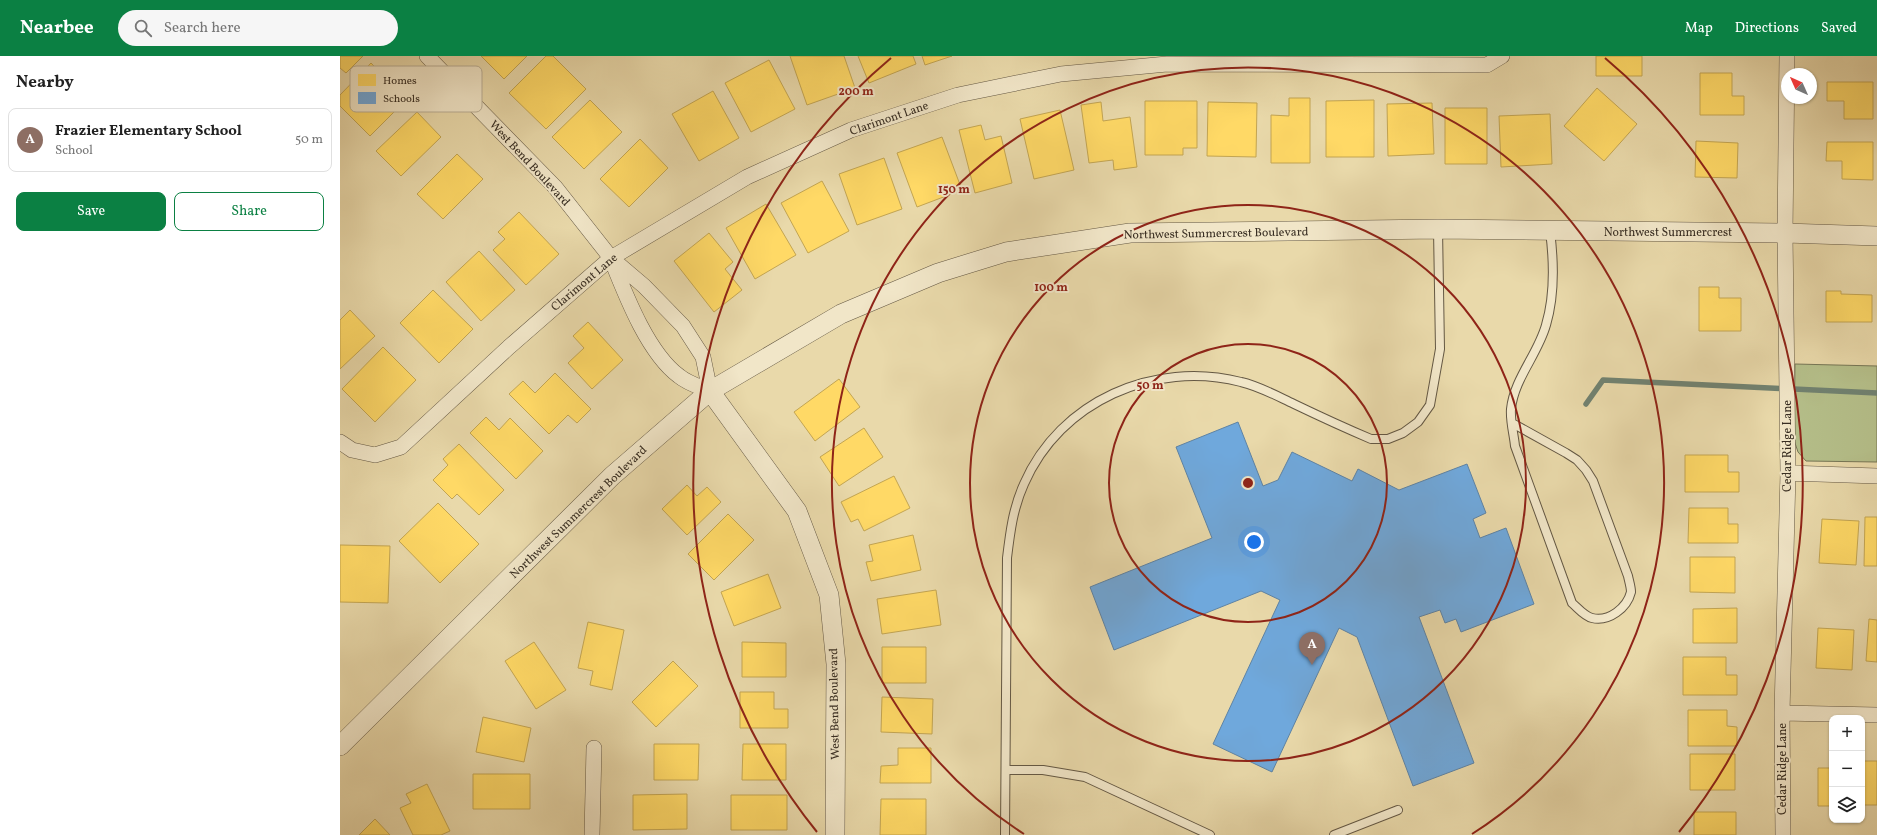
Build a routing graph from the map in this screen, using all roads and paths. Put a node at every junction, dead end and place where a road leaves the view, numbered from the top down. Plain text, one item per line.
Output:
1 (427, 56) edge
2 (1502, 56) edge
3 (1787, 56) edge
4 (1297, 60) edge
5 (437, 66) edge
6 (482, 112) edge
7 (1438, 229) junction
8 (1550, 231) junction
9 (1785, 233) junction
10 (1877, 236) edge
11 (610, 258) junction
12 (710, 391) junction
13 (1512, 423) junction
14 (340, 442) edge
15 (1788, 473) junction
16 (1877, 476) edge
17 (1782, 712) junction
18 (1877, 715) edge
19 (340, 746) edge
20 (594, 748) dead end
21 (1006, 770) junction
22 (1398, 810) dead end
23 (592, 835) edge
24 (835, 835) edge
25 (1005, 835) edge
26 (1210, 835) edge
27 (1334, 835) edge
28 (1783, 835) edge

1 - 5 street, West Bend Boulevard
2 - 4 street, Clarimont Lane
3 - 9 street, Cedar Ridge Lane
4 - 11 street, Clarimont Lane
6 - 11 street, West Bend Boulevard
7 - 8 street, Northwest Summercrest Boulevard
7 - 12 street, Northwest Summercrest Boulevard
7 - 21 lane
8 - 9 street, Northwest Summercrest
8 - 13 lane
9 - 10 street
9 - 15 street, Cedar Ridge Lane
11 - 12 street, West Bend Boulevard
11 - 12 street, West Bend Boulevard
11 - 14 street, Clarimont Lane
12 - 19 street, Northwest Summercrest Boulevard
12 - 24 street, West Bend Boulevard
13 - 13 lane
15 - 16 street
15 - 17 street, Cedar Ridge Lane
17 - 18 street
17 - 28 street, Cedar Ridge Lane
20 - 23 street
21 - 25 lane
21 - 26 lane
22 - 27 lane

